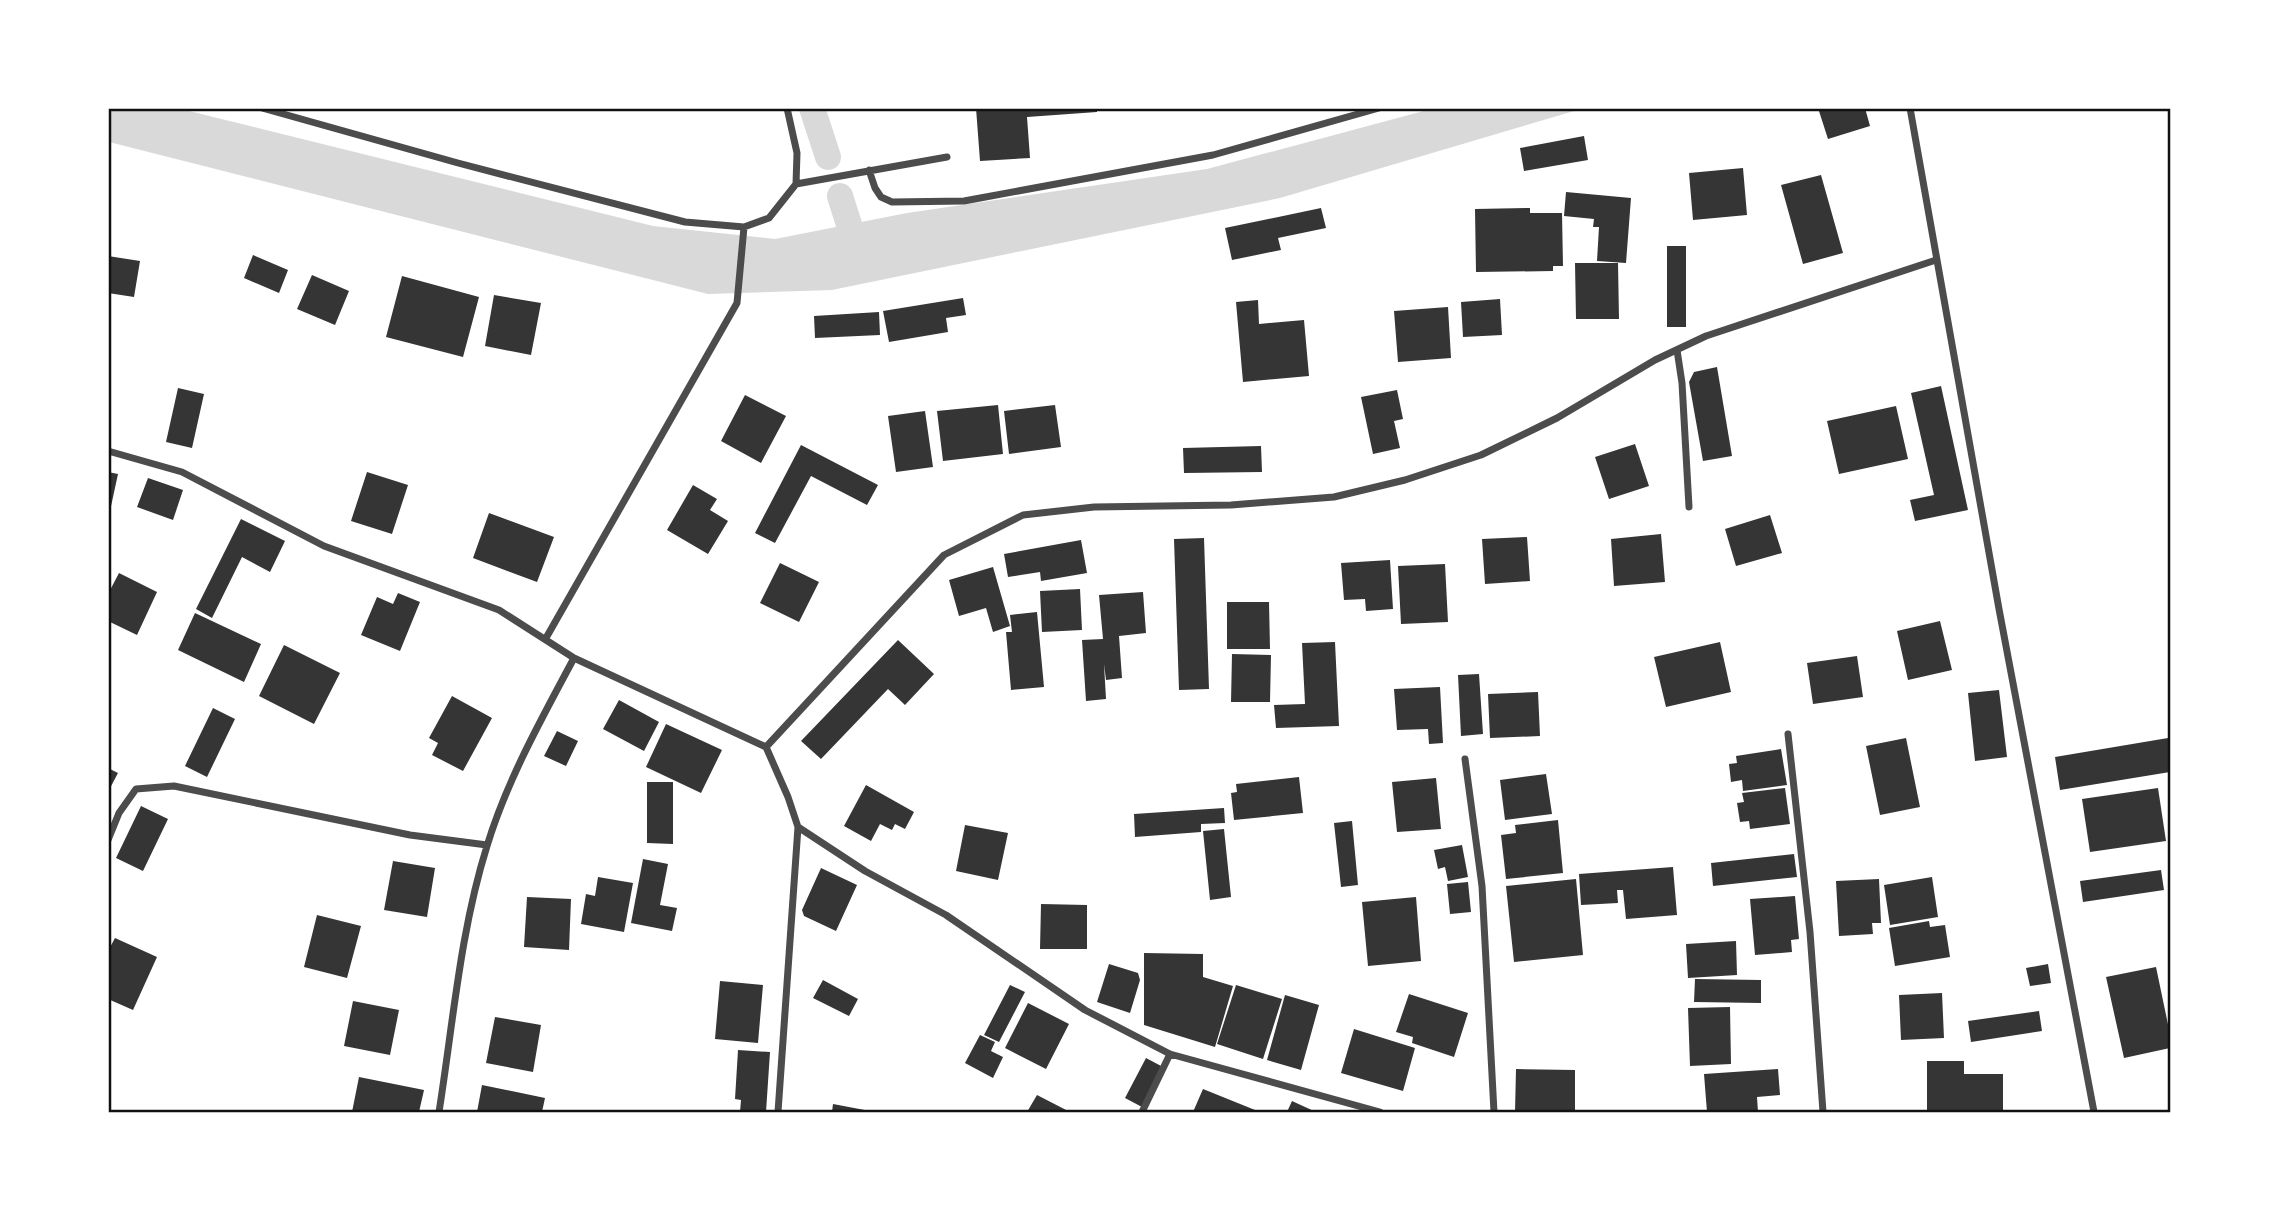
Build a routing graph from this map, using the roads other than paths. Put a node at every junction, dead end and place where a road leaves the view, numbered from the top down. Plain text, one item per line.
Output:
1 (262, 108) edge
2 (787, 108) edge
3 (1379, 108) edge
4 (1910, 108) edge
5 (947, 157) dead end
6 (869, 170) junction
7 (796, 184) junction
8 (744, 229) junction
9 (1936, 260) junction
10 (1677, 350) junction
11 (108, 451) edge
12 (1689, 507) dead end
13 (546, 638) junction
14 (574, 658) junction
15 (1788, 734) dead end
16 (766, 747) junction
17 (1465, 758) dead end
18 (798, 827) junction
19 (108, 840) edge
20 (487, 845) junction
21 (1170, 1054) junction
22 (439, 1112) edge
23 (778, 1112) edge
24 (1142, 1112) edge
25 (1380, 1112) edge
26 (1494, 1112) edge
27 (1823, 1112) edge
28 (2094, 1112) edge

1 - 8 street
2 - 7 street
3 - 6 street
4 - 9 street
5 - 6 street
6 - 7 street
7 - 8 street
8 - 13 street
9 - 10 street
9 - 28 street
10 - 12 street
10 - 16 street
11 - 13 street
13 - 14 street
14 - 16 street
14 - 20 street
15 - 27 street
16 - 18 street
17 - 26 street
18 - 21 street
18 - 23 street
19 - 20 street
20 - 22 street
21 - 24 street
21 - 25 street

